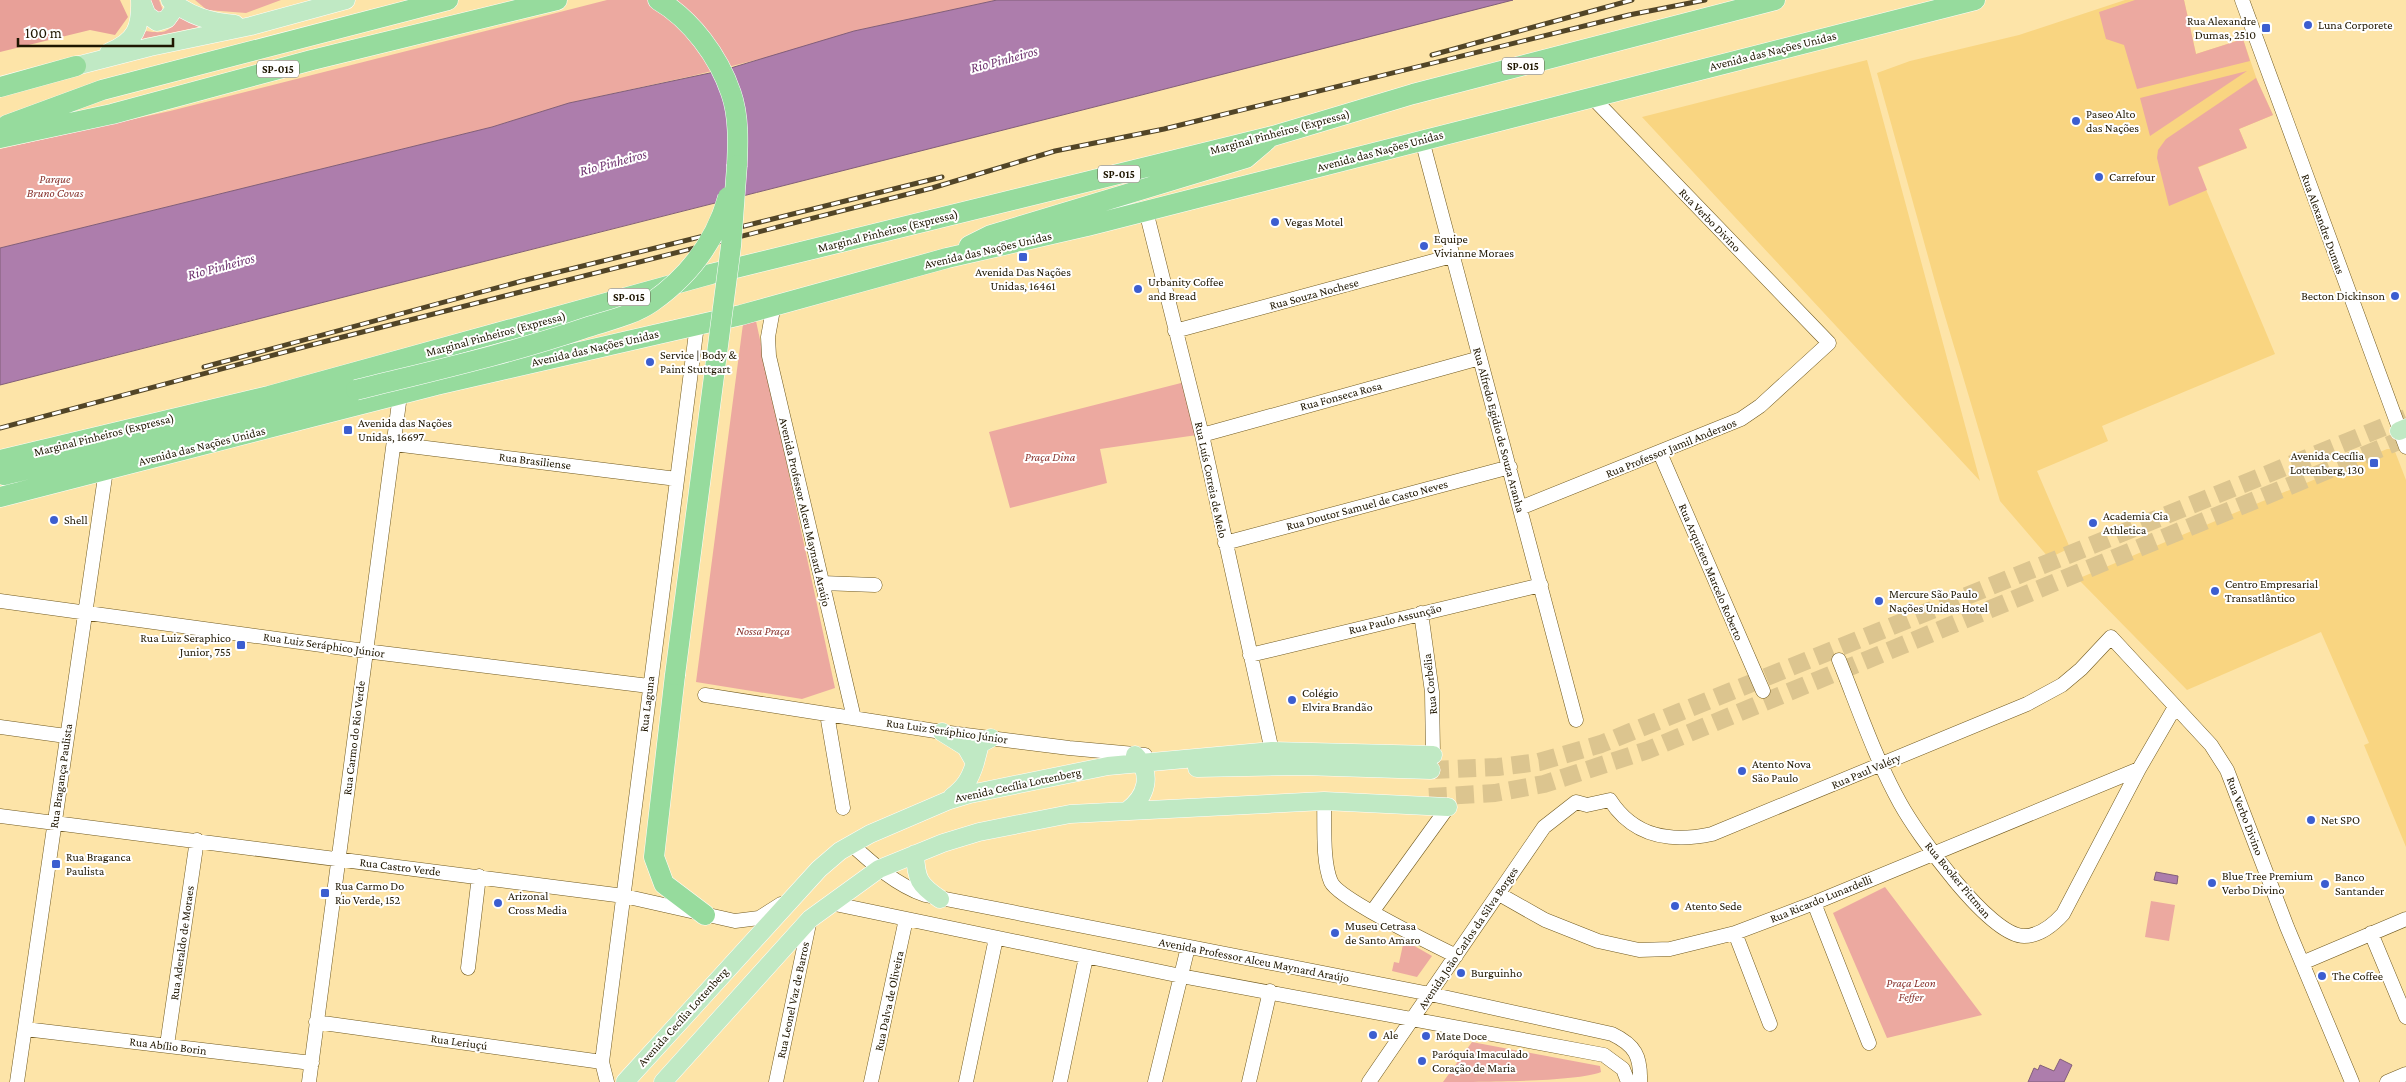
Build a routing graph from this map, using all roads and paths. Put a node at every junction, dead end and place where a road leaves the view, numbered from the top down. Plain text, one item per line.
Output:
1 (140, 0) edge
2 (346, 0) edge
3 (448, 0) edge
4 (557, 0) edge
5 (658, 0) edge
6 (1775, 0) edge
7 (1975, 0) edge
8 (2242, 0) edge
9 (173, 2) edge
10 (251, 26) junction
11 (76, 66) junction
12 (0, 87) edge
13 (1591, 96) junction
14 (0, 127) edge
15 (1273, 136) junction
16 (0, 138) edge
17 (1422, 140) junction
18 (738, 165) junction
19 (1146, 211) junction
20 (1452, 256) junction
21 (947, 258) junction
22 (774, 304) junction
23 (697, 325) junction
24 (1175, 331) junction
25 (1829, 343) joint
26 (1480, 358) junction
27 (400, 395) junction
28 (2403, 429) edge
29 (1202, 435) junction
30 (394, 444) junction
31 (2406, 447) edge
32 (1660, 453) junction
33 (0, 460) edge
34 (1510, 467) junction
35 (106, 470) junction
36 (0, 474) edge
37 (677, 479) junction
38 (0, 497) edge
39 (1520, 508) junction
40 (1224, 543) junction
41 (822, 583) junction
42 (876, 585) dead end
43 (1541, 585) junction
44 (0, 601) edge
45 (85, 612) junction
46 (1421, 613) junction
47 (2111, 637) joint
48 (365, 651) junction
49 (1250, 655) junction
50 (1839, 660) dead end
51 (649, 686) junction
52 (1763, 691) dead end
53 (705, 694) dead end
54 (2175, 707) junction
55 (827, 714) junction
56 (854, 718) junction
57 (1576, 720) dead end
58 (0, 727) edge
59 (942, 732) junction
60 (66, 736) junction
61 (991, 738) junction
62 (1272, 751) junction
63 (1140, 762) junction
64 (1432, 762) junction
65 (975, 763) junction
66 (1882, 764) junction
67 (2139, 769) junction
68 (1430, 797) tunnel mouth
69 (946, 801) junction
70 (1324, 802) junction
71 (1576, 802) joint
72 (1183, 807) junction
73 (1448, 807) joint
74 (843, 808) dead end
75 (1126, 811) junction
76 (0, 816) edge
77 (54, 823) junction
78 (197, 840) junction
79 (851, 844) junction
80 (1933, 853) junction
81 (915, 854) junction
82 (338, 860) junction
83 (879, 870) junction
84 (479, 876) junction
85 (1499, 894) junction
86 (624, 896) junction
87 (792, 897) junction
88 (940, 899) junction
89 (830, 903) junction
90 (1814, 903) junction
91 (1372, 912) junction
92 (705, 915) junction
93 (810, 919) junction
94 (906, 919) junction
95 (2406, 919) edge
96 (1735, 933) junction
97 (2371, 933) junction
98 (996, 938) junction
99 (1188, 947) junction
100 (1456, 956) junction
101 (1086, 957) junction
102 (2302, 963) junction
103 (468, 968) dead end
104 (1181, 976) junction
105 (1270, 991) junction
106 (1430, 994) junction
107 (2406, 1017) edge
108 (1412, 1020) junction
109 (316, 1022) junction
110 (1770, 1024) dead end
111 (25, 1029) junction
112 (1626, 1040) junction
113 (1869, 1043) dead end
114 (167, 1045) junction
115 (602, 1062) junction
116 (1616, 1063) junction
117 (312, 1064) junction
118 (2406, 1074) edge
119 (17, 1082) edge
120 (310, 1082) edge
121 (607, 1082) edge
122 (625, 1082) edge
123 (662, 1082) edge
124 (776, 1082) edge
125 (871, 1082) edge
126 (966, 1082) edge
127 (1060, 1082) edge
128 (1155, 1082) edge
129 (1249, 1082) edge
130 (1369, 1082) edge
131 (1628, 1082) edge
132 (1639, 1082) edge
133 (2352, 1082) edge
134 (2387, 1082) edge

1 - 9 main road
1 - 11 main road
2 - 10 main road
3 - 14 highway
4 - 16 highway, SP-015
5 - 18 highway
6 - 15 highway, Marginal Pinheiros (Expressa) / SP-015
7 - 13 highway, Avenida das Nações Unidas
8 - 28 street, Rua Alexandre Dumas
9 - 10 main road
10 - 11 main road
11 - 12 highway
13 - 17 highway, Avenida das Nações Unidas
13 - 25 street, Rua Verbo Divino
15 - 21 highway
15 - 33 highway, Marginal Pinheiros (Expressa) / SP-015
17 - 19 highway, Avenida das Nações Unidas
17 - 20 street, Rua Alfredo Egidio de Souza Aranha
18 - 36 highway, bridge
18 - 92 highway, bridge
19 - 21 highway, Avenida das Nações Unidas
19 - 24 street, Rua Luís Correia de Melo
20 - 24 street, Rua Souza Nochese
20 - 26 street, Rua Alfredo Egidio de Souza Aranha
21 - 22 highway, Avenida das Nações Unidas
22 - 23 highway, Avenida das Nações Unidas
22 - 41 street, Avenida Professor Alceu Maynard Araújo
23 - 27 highway, Avenida das Nações Unidas
23 - 37 street, Rua Laguna
24 - 29 street, Rua Luís Correia de Melo
25 - 32 street, Rua Professor Jamil Anderaos
26 - 29 street, Rua Fonseca Rosa
26 - 34 street, Rua Alfredo Egidio de Souza Aranha
27 - 30 street, Rua Carmo do Rio Verde
27 - 35 highway, Avenida das Nações Unidas
28 - 31 street, Rua Alexandre Dumas
29 - 40 street, Rua Luís Correia de Melo
30 - 37 street, Rua Brasiliense
30 - 48 street, Rua Carmo do Rio Verde
32 - 39 street, Rua Professor Jamil Anderaos
32 - 52 street, Rua Arquiteto Marcelo Roberto
34 - 39 street, Rua Alfredo Egidio de Souza Aranha
34 - 40 street, Rua Doutor Samuel de Casto Neves
35 - 38 highway, Avenida das Nações Unidas
35 - 45 street, Rua Bragança Paulista
37 - 51 street, Rua Laguna
39 - 43 street, Rua Alfredo Egidio de Souza Aranha
40 - 49 street, Rua Luís Correia de Melo
41 - 42 street
41 - 56 street, Avenida Professor Alceu Maynard Araújo
43 - 46 street, Rua Paulo Assunção
43 - 57 street, Rua Alfredo Egidio de Souza Aranha
44 - 45 street, Rua Luiz Seráphico Júnior
45 - 48 street, Rua Luiz Seráphico Júnior
45 - 60 street, Rua Bragança Paulista
46 - 49 street, Rua Paulo Assunção
46 - 64 street, Rua Corbélia
47 - 54 street, Rua Verbo Divino
47 - 66 street, Rua Paul Valéry
48 - 51 street, Rua Luiz Seráphico Júnior
48 - 82 street, Rua Carmo do Rio Verde
49 - 62 street, Rua Luís Correia de Melo
50 - 66 street, Rua Booker Pittman
51 - 86 street, Rua Laguna
53 - 55 street, Rua Luiz Seráphico Júnior
54 - 67 street, Rua Booker Pittman
54 - 102 street, Rua Verbo Divino
55 - 56 street, Rua Luiz Seráphico Júnior
55 - 74 street
56 - 59 street, Rua Luiz Seráphico Júnior
58 - 60 street
59 - 61 street, Rua Luiz Seráphico Júnior
59 - 65 main road
60 - 77 street, Rua Bragança Paulista
61 - 63 street, Rua Luiz Seráphico Júnior
61 - 65 main road
62 - 63 main road
62 - 64 main road
63 - 64 main road
63 - 69 main road, Avenida Cecília Lottenberg
63 - 75 main road
65 - 69 main road
66 - 71 street, Rua Paul Valéry
66 - 80 street, Rua Booker Pittman
67 - 80 street, Rua Ricardo Lunardelli
67 - 80 street, Rua Booker Pittman
68 - 72 main road
69 - 79 main road, Avenida Cecília Lottenberg
70 - 72 main road
70 - 73 main road
70 - 91 street
71 - 85 street, Avenida João Carlos da Silva Borges
72 - 75 main road
73 - 91 street
75 - 81 main road
76 - 77 street, Rua Castro Verde
77 - 78 street, Rua Castro Verde
77 - 111 street, Rua Bragança Paulista
78 - 82 street, Rua Castro Verde
78 - 114 street, Rua Aderaldo de Moraes
79 - 83 street, Avenida Professor Alceu Maynard Araújo
79 - 87 main road, Avenida Cecília Lottenberg
80 - 90 street, Rua Ricardo Lunardelli
81 - 83 main road
81 - 88 main road
82 - 84 street, Rua Castro Verde
82 - 109 street, Rua Carmo do Rio Verde
83 - 88 street, Avenida Professor Alceu Maynard Araújo
83 - 89 main road
84 - 86 street, Rua Castro Verde
84 - 103 street
85 - 96 street, Rua Ricardo Lunardelli
85 - 100 street, Avenida João Carlos da Silva Borges
86 - 92 street, Rua Castro Verde
86 - 115 street, Rua Laguna
87 - 92 street, Rua Castro Verde
87 - 122 main road, Avenida Cecília Lottenberg
88 - 99 street, Avenida Professor Alceu Maynard Araújo
89 - 93 main road
89 - 94 street
90 - 96 street, Rua Ricardo Lunardelli
90 - 113 street
91 - 100 street
93 - 123 main road
93 - 124 street, Rua Leonel Vaz de Barros
94 - 98 street
94 - 125 street, Rua Dalva de Oliveira
95 - 97 street
96 - 110 street
97 - 102 street
97 - 107 street
98 - 101 street
98 - 126 street
99 - 104 street
99 - 106 street, Avenida Professor Alceu Maynard Araújo
100 - 106 street, Avenida João Carlos da Silva Borges
101 - 104 street
101 - 127 street
102 - 133 street, Rua Verbo Divino
104 - 105 street
104 - 128 street
105 - 108 street
105 - 129 street
106 - 108 street, Avenida João Carlos da Silva Borges
106 - 112 street, Avenida Professor Alceu Maynard Araújo
108 - 116 street
108 - 130 street, Avenida João Carlos da Silva Borges
109 - 115 street, Rua Leriuçú
109 - 117 street, Rua Carmo do Rio Verde
111 - 114 street, Rua Abílio Borin
111 - 119 street, Rua Bragança Paulista
112 - 116 street
112 - 132 street
114 - 117 street, Rua Abílio Borin
115 - 121 street, Rua Laguna
116 - 131 street
117 - 120 street, Rua Carmo do Rio Verde
118 - 134 street

